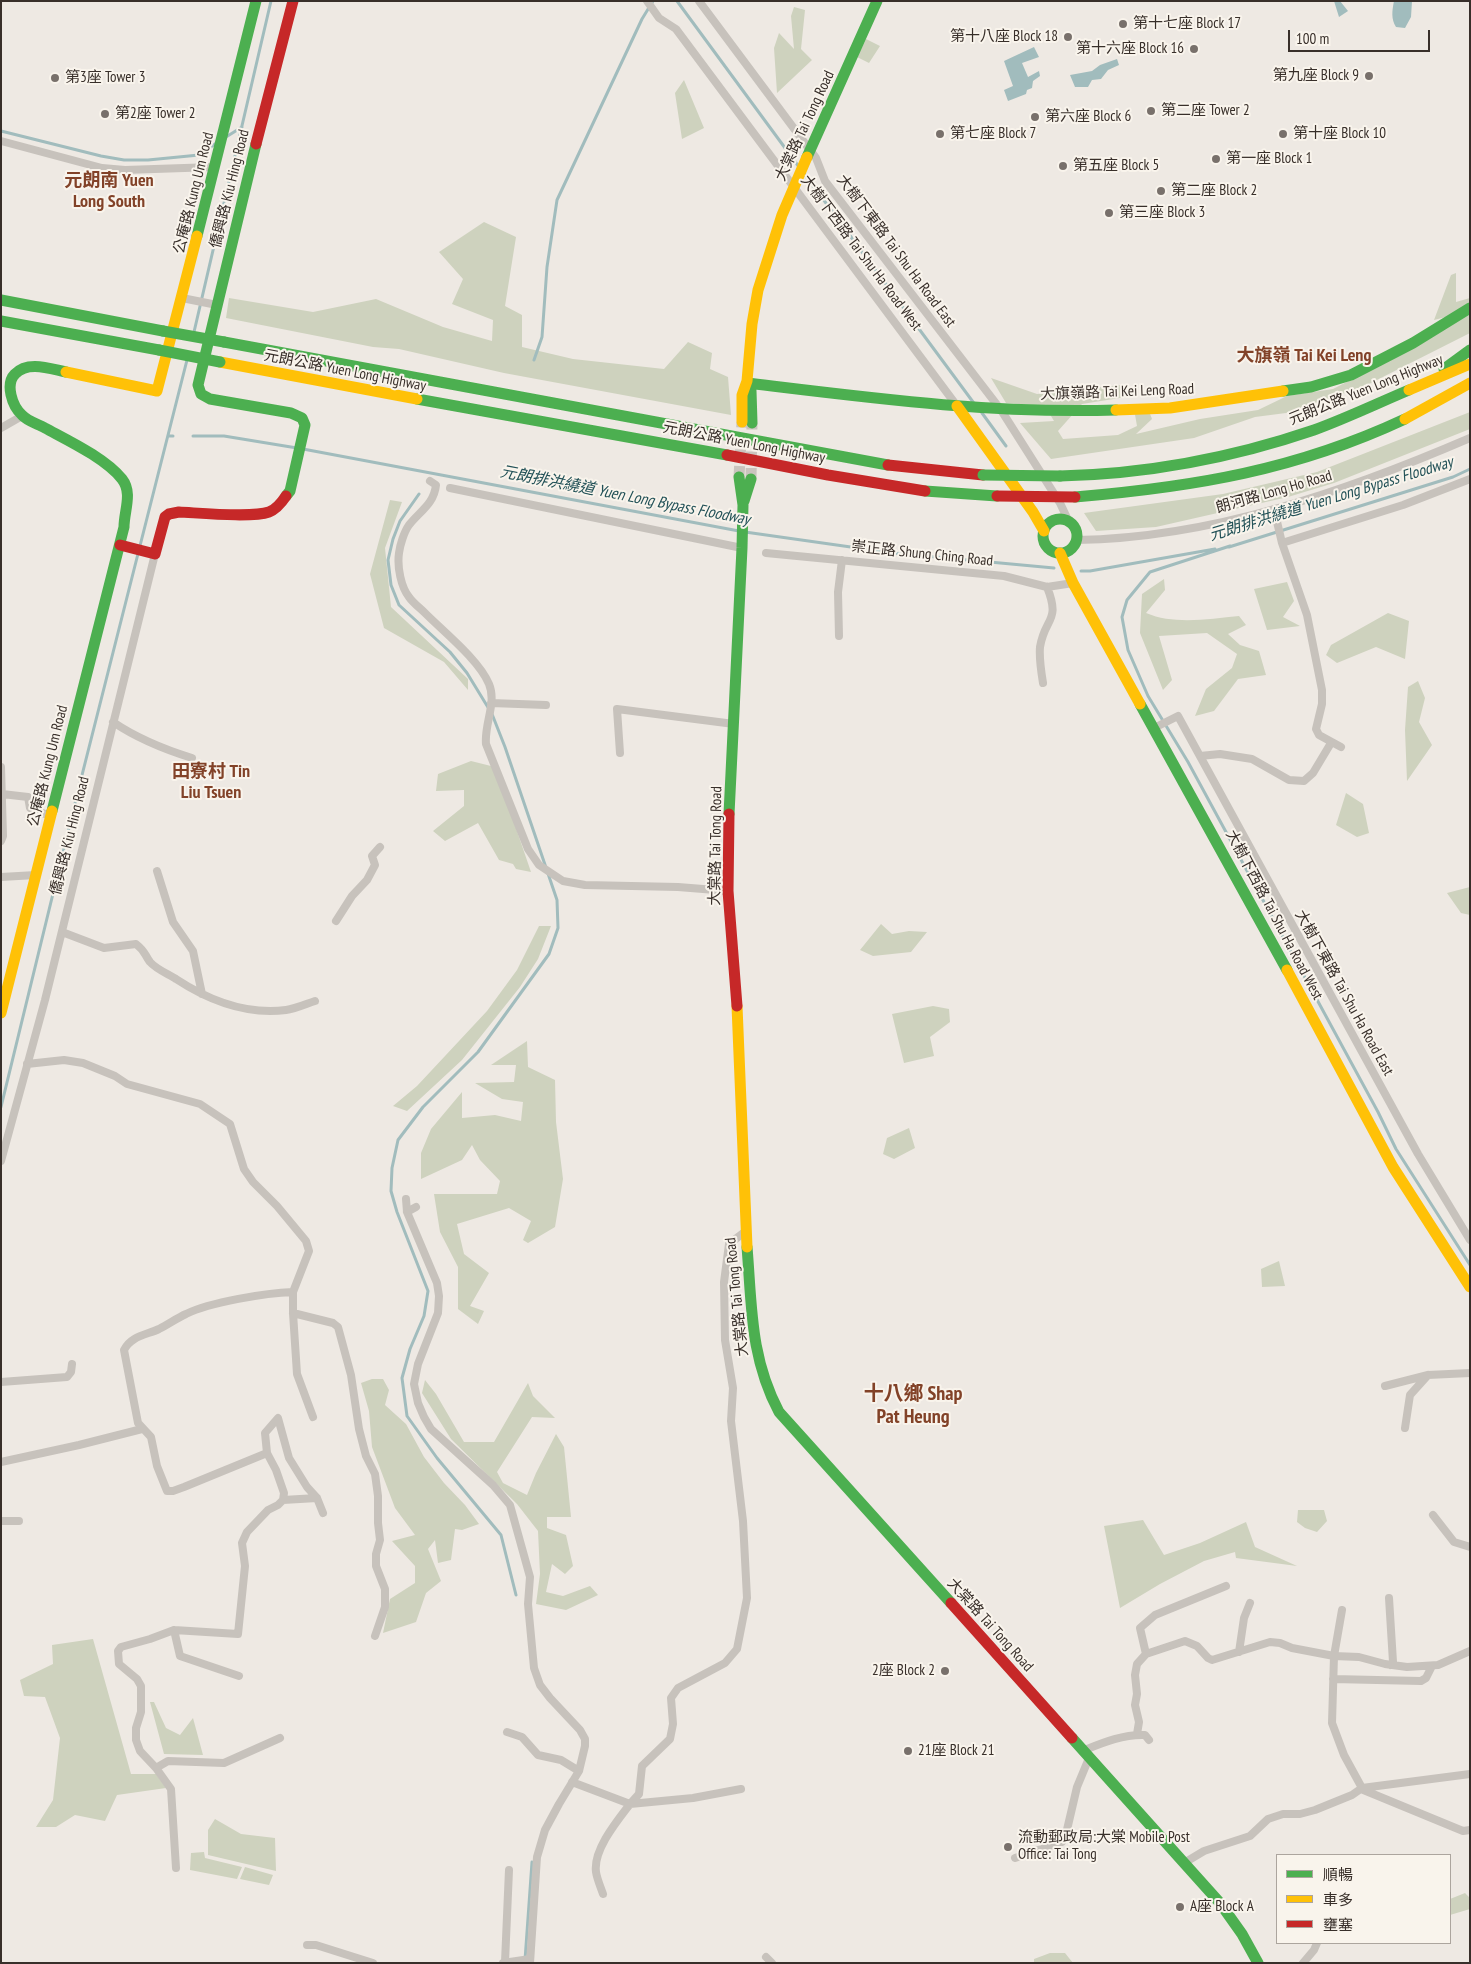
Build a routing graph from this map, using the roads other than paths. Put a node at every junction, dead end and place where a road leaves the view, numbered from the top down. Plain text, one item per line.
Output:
1 (256, 1) edge
2 (294, 1) edge
3 (646, 1) edge
4 (699, 1) edge
5 (877, 1) edge
6 (1, 140) edge
7 (809, 152) junction
8 (216, 162) junction
9 (794, 185) junction
10 (182, 298) junction
11 (1, 300) edge
12 (217, 305) junction
13 (1470, 308) edge
14 (1, 321) edge
15 (1470, 350) edge
16 (1470, 364) edge
17 (1425, 382) junction
18 (747, 383) junction
19 (1470, 383) edge
20 (1470, 394) edge
21 (961, 407) junction
22 (997, 409) junction
23 (1416, 414) junction
24 (22, 416) junction
25 (747, 422) tunnel mouth
26 (1, 428) edge
27 (1470, 438) edge
28 (739, 477) tunnel mouth
29 (751, 479) tunnel mouth
30 (1470, 479) edge
31 (430, 482) dead end
32 (450, 488) dead end
33 (743, 506) junction
34 (1274, 511) junction
35 (1068, 520) junction
36 (1044, 531) junction
37 (1078, 540) junction
38 (1282, 543) junction
39 (120, 545) junction
40 (742, 548) junction
41 (766, 553) dead end
42 (1060, 553) junction
43 (155, 554) junction
44 (842, 560) junction
45 (1074, 583) junction
46 (1047, 587) junction
47 (839, 636) dead end
48 (1043, 683) dead end
49 (491, 703) junction
50 (546, 705) dead end
51 (113, 722) junction
52 (734, 724) junction
53 (1154, 728) junction
54 (1331, 743) junction
55 (1341, 748) dead end
56 (620, 753) dead end
57 (1200, 756) junction
58 (192, 758) dead end
59 (1, 767) edge
60 (2, 794) edge
61 (50, 816) junction
62 (1, 841) edge
63 (380, 847) dead end
64 (157, 871) dead end
65 (36, 875) junction
66 (1, 878) edge
67 (728, 891) junction
68 (336, 922) dead end
69 (62, 932) junction
70 (202, 994) junction
71 (315, 1001) dead end
72 (1, 1013) edge
73 (27, 1064) junction
74 (1, 1161) edge
75 (406, 1199) dead end
76 (416, 1207) dead end
77 (407, 1212) junction
78 (746, 1231) junction
79 (1470, 1240) edge
80 (1470, 1287) edge
81 (293, 1292) junction
82 (293, 1313) junction
83 (72, 1364) dead end
84 (1470, 1373) edge
85 (1428, 1376) junction
86 (1, 1382) edge
87 (1385, 1386) dead end
88 (313, 1417) dead end
89 (1404, 1428) dead end
90 (142, 1429) junction
91 (268, 1453) junction
92 (1, 1462) edge
93 (317, 1498) junction
94 (283, 1500) junction
95 (323, 1513) dead end
96 (1433, 1515) dead end
97 (19, 1520) dead end
98 (1, 1521) edge
99 (1470, 1547) edge
100 (1226, 1586) dead end
101 (1389, 1598) dead end
102 (1250, 1603) dead end
103 (1342, 1610) dead end
104 (174, 1630) junction
105 (375, 1636) dead end
106 (1239, 1652) junction
107 (1470, 1652) edge
108 (1146, 1654) junction
109 (1334, 1656) junction
110 (1390, 1665) junction
111 (1432, 1666) junction
112 (239, 1676) dead end
113 (1333, 1679) junction
114 (507, 1732) dead end
115 (1137, 1734) junction
116 (280, 1738) dead end
117 (1149, 1740) dead end
118 (1086, 1754) junction
119 (156, 1768) junction
120 (579, 1771) junction
121 (1470, 1774) edge
122 (572, 1782) junction
123 (1361, 1788) junction
124 (741, 1789) dead end
125 (630, 1804) junction
126 (1470, 1830) edge
127 (1015, 1858) dead end
128 (1184, 1863) junction
129 (176, 1868) dead end
130 (509, 1870) dead end
131 (603, 1894) dead end
132 (1317, 1944) edge
133 (307, 1946) dead end
134 (529, 1960) edge
135 (506, 1962) edge
136 (373, 1963) edge
137 (1258, 1963) edge
138 (1303, 1963) edge

1 - 8 main road, 公庵路 Kung Um Road
2 - 12 main road, 僑興路 Kiu Hing Road
3 - 9 street, 大樹下西路 Tai Shu Ha Road West
4 - 7 street, 大樹下東路 Tai Shu Ha Road East
5 - 7 main road, 大棠路 Tai Tong Road
6 - 8 street
7 - 9 main road, 大棠路 Tai Tong Road
7 - 22 street, 大樹下東路 Tai Shu Ha Road East
8 - 10 main road, 公庵路 Kung Um Road
9 - 18 main road, 大棠路 Tai Tong Road
9 - 21 street, 大樹下西路 Tai Shu Ha Road West
10 - 12 street
10 - 24 main road, 公庵路 Kung Um Road
11 - 17 main road, 元朗公路 Yuen Long Highway, bridge
12 - 43 main road, 僑興路 Kiu Hing Road
13 - 22 main road, 大旗嶺路 Tai Kei Leng Road
14 - 23 main road, 元朗公路 Yuen Long Highway, bridge
15 - 17 main road
16 - 17 main road, 元朗公路 Yuen Long Highway
18 - 21 main road, 大旗嶺路 Tai Kei Leng Road
18 - 25 main road, 大棠路 Tai Tong Road
19 - 23 main road, 元朗公路 Yuen Long Highway
20 - 23 main road
21 - 22 main road, 大旗嶺路 Tai Kei Leng Road
21 - 36 main road, 大樹下西路 Tai Shu Ha Road West
22 - 35 street, 大樹下東路 Tai Shu Ha Road East
24 - 26 street
24 - 39 main road, 公庵路 Kung Um Road
27 - 34 street, 朗河路 Long Ho Road
28 - 33 main road, 大棠路 Tai Tong Road
29 - 33 main road, 大棠路 Tai Tong Road
30 - 38 street
31 - 49 street
32 - 40 street
33 - 40 main road, 大棠路 Tai Tong Road
34 - 37 street, 朗河路 Long Ho Road
34 - 38 street
35 - 36 main road
35 - 37 main road
36 - 42 main road, 大樹下西路 Tai Shu Ha Road West
37 - 42 main road
38 - 54 street
39 - 43 main road
39 - 61 main road, 公庵路 Kung Um Road
40 - 52 main road, 大棠路 Tai Tong Road
41 - 44 street, 崇正路 Shung Ching Road
42 - 45 main road, 大樹下西路 Tai Shu Ha Road West
43 - 51 street, 僑興路 Kiu Hing Road
44 - 46 street, 崇正路 Shung Ching Road
44 - 47 street
45 - 46 street, 崇正路 Shung Ching Road
45 - 53 main road, 大樹下西路 Tai Shu Ha Road West
46 - 48 street
49 - 50 street
49 - 67 street
51 - 58 street
51 - 69 street, 僑興路 Kiu Hing Road
52 - 56 street
52 - 67 main road, 大棠路 Tai Tong Road
53 - 57 street, 大樹下東路 Tai Shu Ha Road East
53 - 80 main road, 大樹下西路 Tai Shu Ha Road West
54 - 55 street
54 - 57 street
57 - 79 street, 大樹下東路 Tai Shu Ha Road East
59 - 60 street
60 - 61 street
60 - 62 street
61 - 65 main road, 公庵路 Kung Um Road
63 - 68 street
64 - 70 street
65 - 66 street
65 - 72 main road, 公庵路 Kung Um Road
67 - 78 main road, 大棠路 Tai Tong Road
69 - 70 street
69 - 73 street, 僑興路 Kiu Hing Road
70 - 71 street
73 - 74 street, 僑興路 Kiu Hing Road
73 - 81 street
75 - 77 street
76 - 77 street
77 - 120 street
78 - 118 main road, 大棠路 Tai Tong Road
78 - 125 street
81 - 82 street
81 - 90 street
82 - 88 street
82 - 105 street
83 - 86 street
84 - 85 street
85 - 87 street
85 - 89 street
90 - 91 street
90 - 92 street
91 - 93 street
91 - 94 street
93 - 94 street
93 - 95 street
94 - 104 street
96 - 99 street
97 - 98 street
100 - 108 street
101 - 110 street
102 - 106 street
103 - 109 street
104 - 112 street
104 - 119 street
106 - 108 street
106 - 109 street
107 - 111 street
108 - 115 street
109 - 110 street
109 - 113 street
110 - 111 street
111 - 113 street
113 - 123 street
114 - 120 street
115 - 117 street
115 - 118 street
116 - 119 street
118 - 127 street
118 - 128 main road, 大棠路 Tai Tong Road
119 - 129 street
120 - 122 street
121 - 123 street
122 - 125 street
122 - 134 street
123 - 126 street
123 - 128 street
124 - 125 street
125 - 131 street
128 - 137 main road, 大棠路 Tai Tong Road
130 - 135 street
132 - 138 street
133 - 136 street
134 - 135 street

